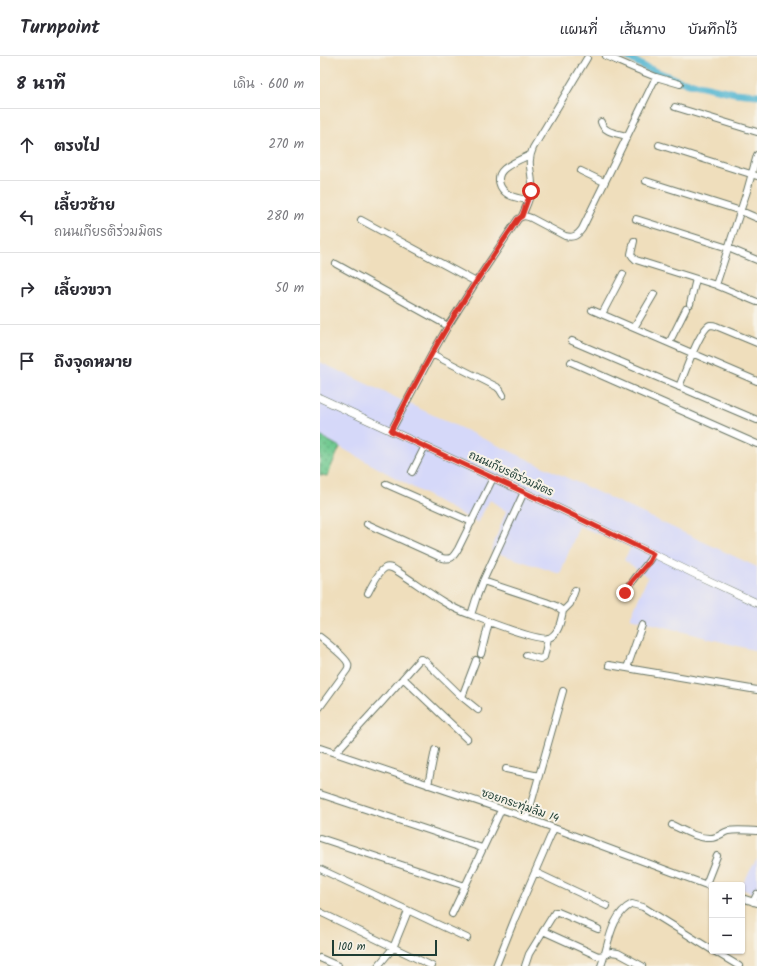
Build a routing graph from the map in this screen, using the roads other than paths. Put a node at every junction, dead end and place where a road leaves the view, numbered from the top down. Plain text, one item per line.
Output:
1 (606, 56) edge
2 (587, 58) dead end
3 (656, 77) junction
4 (680, 84) dead end
5 (675, 107) dead end
6 (601, 122) dead end
7 (757, 132) edge
8 (627, 136) junction
9 (659, 145) dead end
10 (530, 155) junction
11 (757, 156) edge
12 (582, 171) dead end
13 (754, 175) edge
14 (646, 181) dead end
15 (604, 182) junction
16 (528, 200) junction
17 (741, 211) junction
18 (522, 216) junction
19 (757, 218) edge
20 (636, 219) dead end
21 (361, 220) dead end
22 (634, 241) dead end
23 (728, 248) junction
24 (757, 260) edge
25 (336, 264) dead end
26 (623, 274) dead end
27 (696, 279) junction
28 (476, 282) junction
29 (716, 285) junction
30 (654, 294) dead end
31 (757, 302) edge
32 (592, 310) dead end
33 (602, 314) junction
34 (448, 326) junction
35 (634, 328) junction
36 (572, 341) dead end
37 (669, 343) junction
38 (757, 343) edge
39 (692, 353) junction
40 (432, 354) junction
41 (571, 362) dead end
42 (757, 381) edge
43 (680, 387) junction
44 (503, 395) dead end
45 (320, 398) edge
46 (757, 420) edge
47 (391, 431) junction
48 (757, 444) edge
49 (425, 446) junction
50 (412, 472) dead end
51 (493, 478) junction
52 (386, 484) dead end
53 (524, 492) junction
54 (472, 522) junction
55 (367, 524) dead end
56 (653, 554) junction
57 (483, 581) junction
58 (575, 590) dead end
59 (368, 593) dead end
60 (625, 593) dead end
61 (757, 603) edge
62 (563, 611) junction
63 (471, 615) junction
64 (489, 622) junction
65 (642, 625) dead end
66 (320, 637) edge
67 (548, 638) junction
68 (481, 654) dead end
69 (526, 655) dead end
70 (476, 660) dead end
71 (609, 665) dead end
72 (628, 668) junction
73 (403, 678) junction
74 (757, 690) edge
75 (563, 691) dead end
76 (462, 697) junction
77 (320, 708) edge
78 (478, 710) dead end
79 (467, 739) dead end
80 (320, 748) edge
81 (435, 750) dead end
82 (335, 753) junction
83 (506, 769) dead end
84 (539, 776) junction
85 (428, 785) junction
86 (320, 794) edge
87 (501, 810) junction
88 (527, 818) junction
89 (672, 825) dead end
90 (554, 828) junction
91 (757, 831) edge
92 (320, 838) edge
93 (482, 848) junction
94 (717, 856) dead end
95 (320, 869) edge
96 (535, 872) junction
97 (710, 882) edge
98 (709, 885) edge
99 (465, 886) junction
100 (757, 894) edge
101 (745, 899) edge
102 (755, 902) edge
103 (607, 906) dead end
104 (408, 911) junction
105 (320, 912) edge
106 (452, 914) dead end
107 (598, 930) dead end
108 (542, 931) junction
109 (467, 938) dead end
110 (393, 948) junction
111 (709, 948) edge
112 (720, 954) edge
113 (604, 955) junction
114 (320, 958) edge
115 (338, 966) edge
116 (378, 966) edge
117 (432, 966) edge
118 (496, 966) edge
119 (525, 966) edge
120 (601, 966) edge
121 (642, 966) edge
122 (739, 966) edge

1 - 3 street
2 - 10 street
3 - 4 street
3 - 8 street
5 - 7 street
6 - 8 street
8 - 15 street
9 - 13 street
10 - 16 street
10 - 16 street
11 - 13 street
12 - 15 street
13 - 17 street
14 - 17 street
15 - 18 street
16 - 18 street
17 - 19 street
17 - 23 street
18 - 28 street
20 - 23 street
21 - 28 street
22 - 27 street
23 - 24 street
23 - 29 street
25 - 34 street
26 - 33 street
27 - 29 street
27 - 37 street
28 - 34 street
29 - 31 street
30 - 35 street
32 - 33 street
33 - 35 street
34 - 40 street
35 - 37 street
36 - 43 street
37 - 39 street
38 - 39 street
39 - 42 street
39 - 43 street
40 - 44 street
40 - 47 street
41 - 48 street
43 - 46 street
45 - 47 street, ถนนเกียรติร่วมมิตร
47 - 49 street, ถนนเกียรติร่วมมิตร
49 - 50 street
49 - 51 street, ถนนเกียรติร่วมมิตร
51 - 53 street, ถนนเกียรติร่วมมิตร
51 - 54 street
52 - 54 street
53 - 56 street, ถนนเกียรติร่วมมิตร
53 - 57 street
54 - 55 street
56 - 60 street
56 - 61 street, ถนนเกียรติร่วมมิตร
57 - 62 street
57 - 63 street
58 - 62 street
59 - 63 street
62 - 67 street
63 - 64 street
64 - 67 street
64 - 68 street
65 - 72 street
66 - 77 street
67 - 69 street
70 - 76 street
71 - 72 street
72 - 74 street
73 - 76 street
73 - 79 street
73 - 82 street
75 - 84 street
76 - 78 street
80 - 82 street, ซอยกระทุ่มล้ม 14
81 - 85 street
82 - 85 street, ซอยกระทุ่มล้ม 14
83 - 84 street
84 - 88 street
85 - 87 street, ซอยกระทุ่มล้ม 14
86 - 93 street
87 - 88 street, ซอยกระทุ่มล้ม 14
87 - 93 street
88 - 90 street, ซอยกระทุ่มล้ม 14
89 - 91 street
90 - 96 street
90 - 98 street, ซอยกระทุ่มล้ม 14
92 - 99 street
93 - 99 street
94 - 97 street
95 - 104 street
96 - 103 street
96 - 118 street
99 - 106 street
100 - 102 street
101 - 102 street
104 - 109 street
104 - 110 street
105 - 110 street
107 - 108 street
108 - 113 street
108 - 119 street
110 - 116 street
110 - 117 street
111 - 113 street
112 - 122 street
113 - 120 street
113 - 121 street
114 - 115 street

